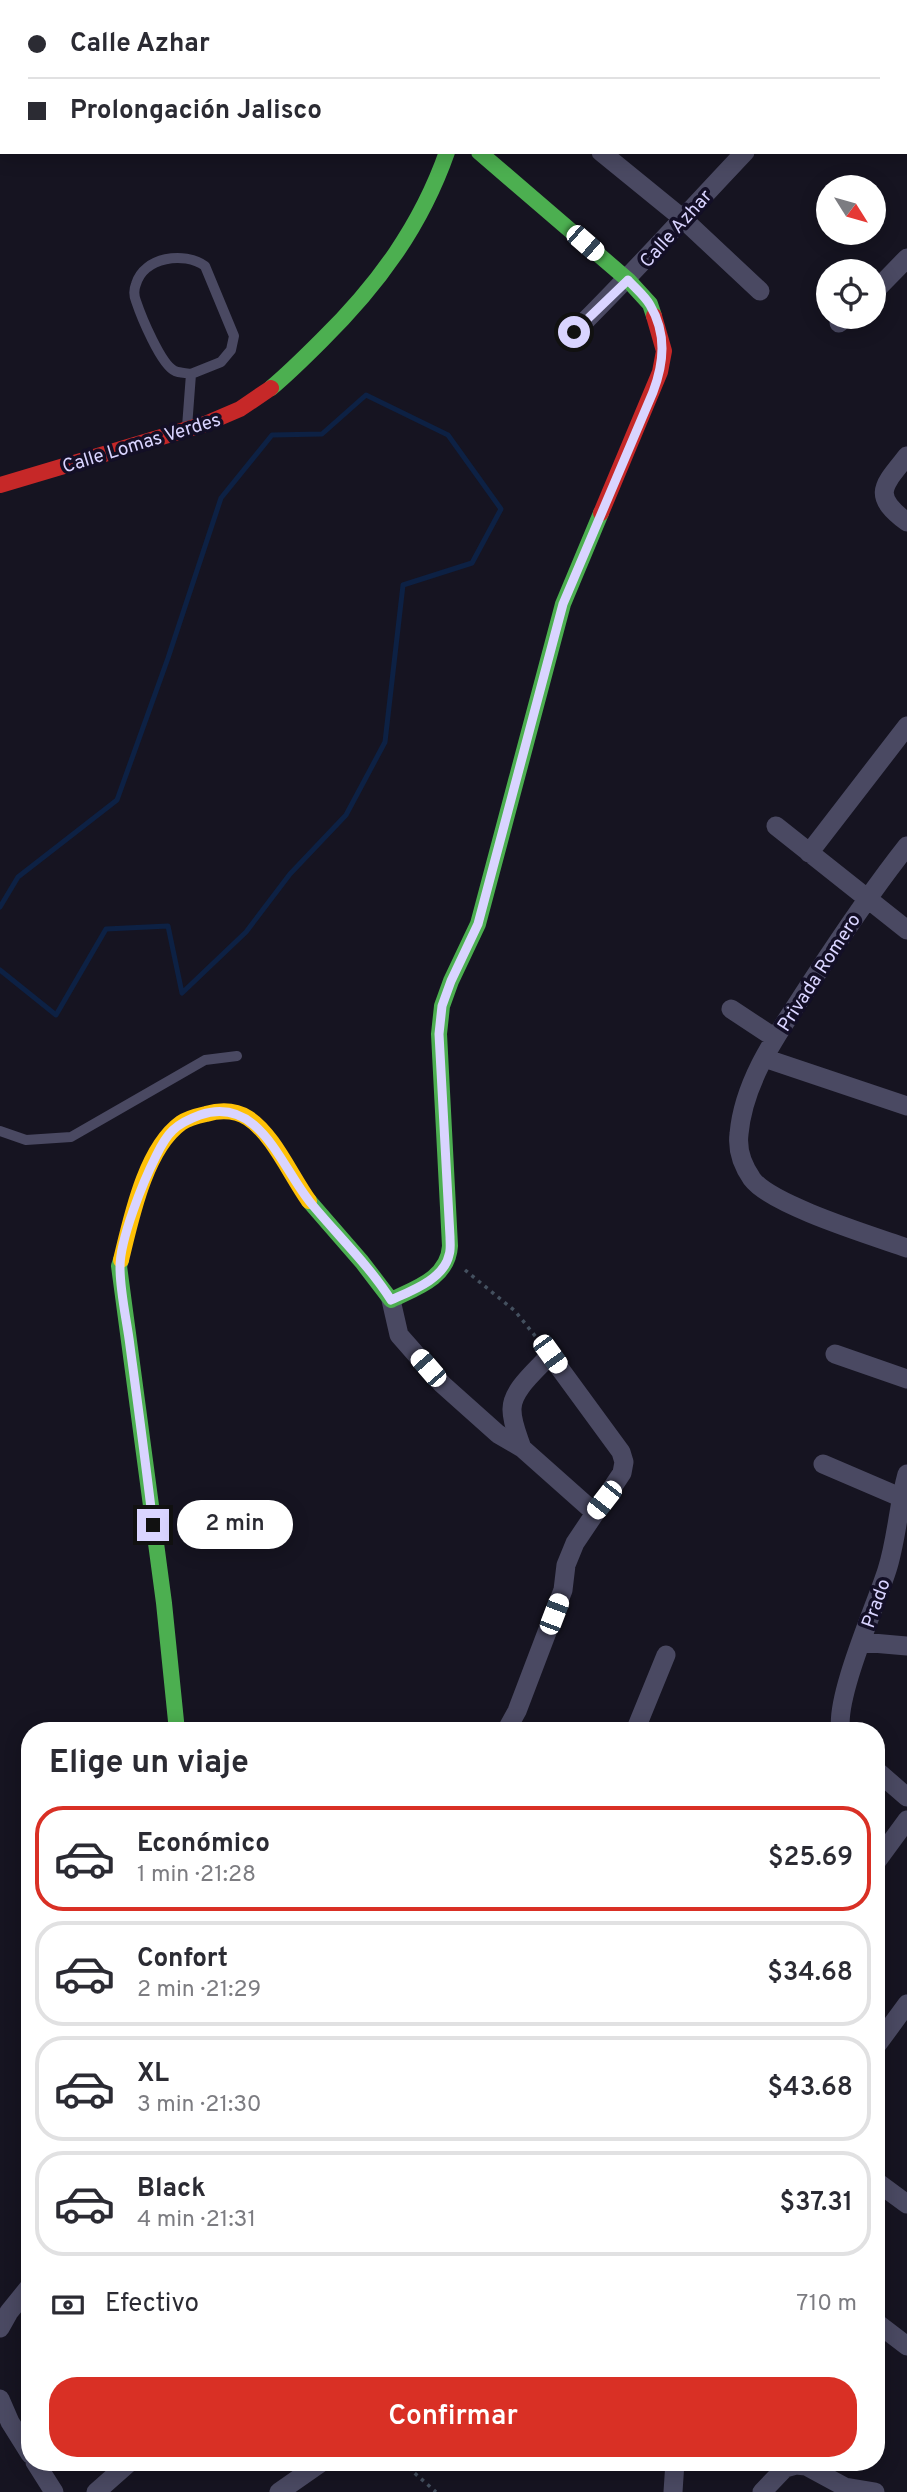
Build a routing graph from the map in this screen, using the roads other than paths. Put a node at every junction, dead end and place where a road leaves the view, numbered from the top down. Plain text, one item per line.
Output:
1 (446, 154) edge
2 (481, 154) edge
3 (603, 154) edge
4 (743, 154) edge
5 (682, 218) junction
6 (907, 258) edge
7 (628, 280) junction
8 (886, 280) edge
9 (760, 291) dead end
10 (574, 332) dead end
11 (191, 374) junction
12 (187, 431) junction
13 (907, 456) edge
14 (0, 485) edge
15 (907, 522) edge
16 (907, 726) edge
17 (775, 826) dead end
18 (907, 846) edge
19 (809, 853) junction
20 (866, 899) junction
21 (907, 930) edge
22 (731, 1009) dead end
23 (775, 1038) junction
24 (237, 1056) dead end
25 (764, 1058) junction
26 (907, 1106) edge
27 (0, 1131) edge
28 (907, 1248) edge
29 (391, 1300) junction
30 (835, 1354) dead end
31 (907, 1379) edge
32 (522, 1448) junction
33 (822, 1464) dead end
34 (907, 1474) edge
35 (900, 1497) junction
36 (594, 1512) junction
37 (861, 1642) junction
38 (907, 1646) edge
39 (666, 1655) dead end
40 (176, 1722) edge
41 (511, 1722) edge
42 (639, 1722) edge
43 (841, 1722) edge
44 (885, 1778) edge
45 (907, 1797) edge
46 (907, 1820) edge
47 (885, 1850) edge
48 (907, 2004) edge
49 (885, 2034) edge
50 (885, 2186) edge
51 (904, 2197) edge
52 (21, 2299) edge
53 (0, 2328) edge
54 (885, 2329) edge
55 (907, 2346) edge
56 (0, 2399) edge
57 (21, 2439) edge
58 (41, 2471) edge
59 (120, 2471) edge
60 (310, 2471) edge
61 (674, 2471) edge
62 (782, 2471) edge
63 (815, 2471) edge
64 (54, 2492) edge
65 (96, 2492) edge
66 (279, 2492) edge
67 (673, 2492) edge
68 (762, 2492) edge
69 (864, 2492) edge

1 - 12 street, Calle Lomas Verdes
2 - 7 street
3 - 5 street
4 - 5 street, Calle Azhar
5 - 7 street, Calle Azhar
5 - 9 street
6 - 8 street
7 - 10 street, Calle Azhar
7 - 29 street
11 - 11 lane
11 - 12 lane
12 - 14 street, Calle Lomas Verdes
13 - 15 street
16 - 19 street
17 - 19 street
18 - 20 street, Privada Romero
19 - 20 street
20 - 21 street
20 - 23 street, Privada Romero
22 - 23 street
23 - 25 street, Privada Romero
24 - 27 lane
25 - 26 street
25 - 28 street, Privada Romero
29 - 32 street
29 - 40 street
30 - 31 street
32 - 36 street
32 - 36 street
33 - 35 street
34 - 35 street, Prado
35 - 37 street, Prado
36 - 41 street
37 - 38 street
37 - 43 street, Prado
39 - 42 street
44 - 45 street
46 - 47 street
48 - 49 street
50 - 51 street
52 - 53 street
54 - 55 street
56 - 57 street
58 - 64 street
59 - 65 street
60 - 66 street
61 - 67 street
62 - 68 street
63 - 69 street

